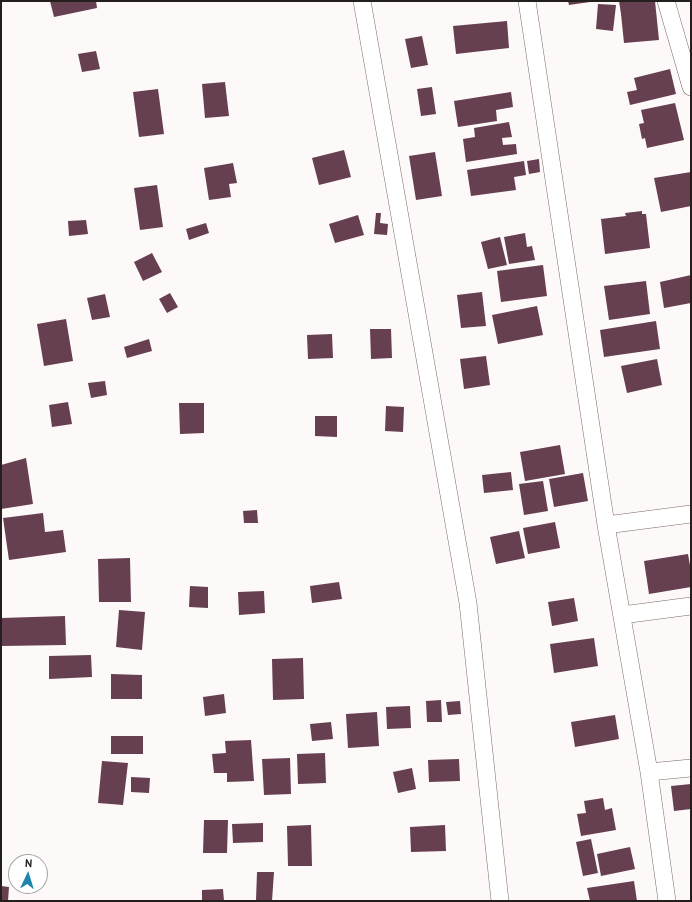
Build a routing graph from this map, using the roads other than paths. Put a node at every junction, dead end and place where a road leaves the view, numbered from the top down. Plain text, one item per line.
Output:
1 (362, 1) edge
2 (527, 1) edge
3 (666, 1) edge
4 (691, 87) edge
5 (691, 514) edge
6 (606, 525) junction
7 (691, 606) edge
8 (622, 615) junction
9 (691, 768) edge
10 (649, 772) junction
11 (500, 901) edge
12 (667, 901) edge

1 - 11 street
2 - 6 street
3 - 4 street
5 - 6 street
6 - 8 street
7 - 8 street
8 - 10 street
9 - 10 street
10 - 12 street

